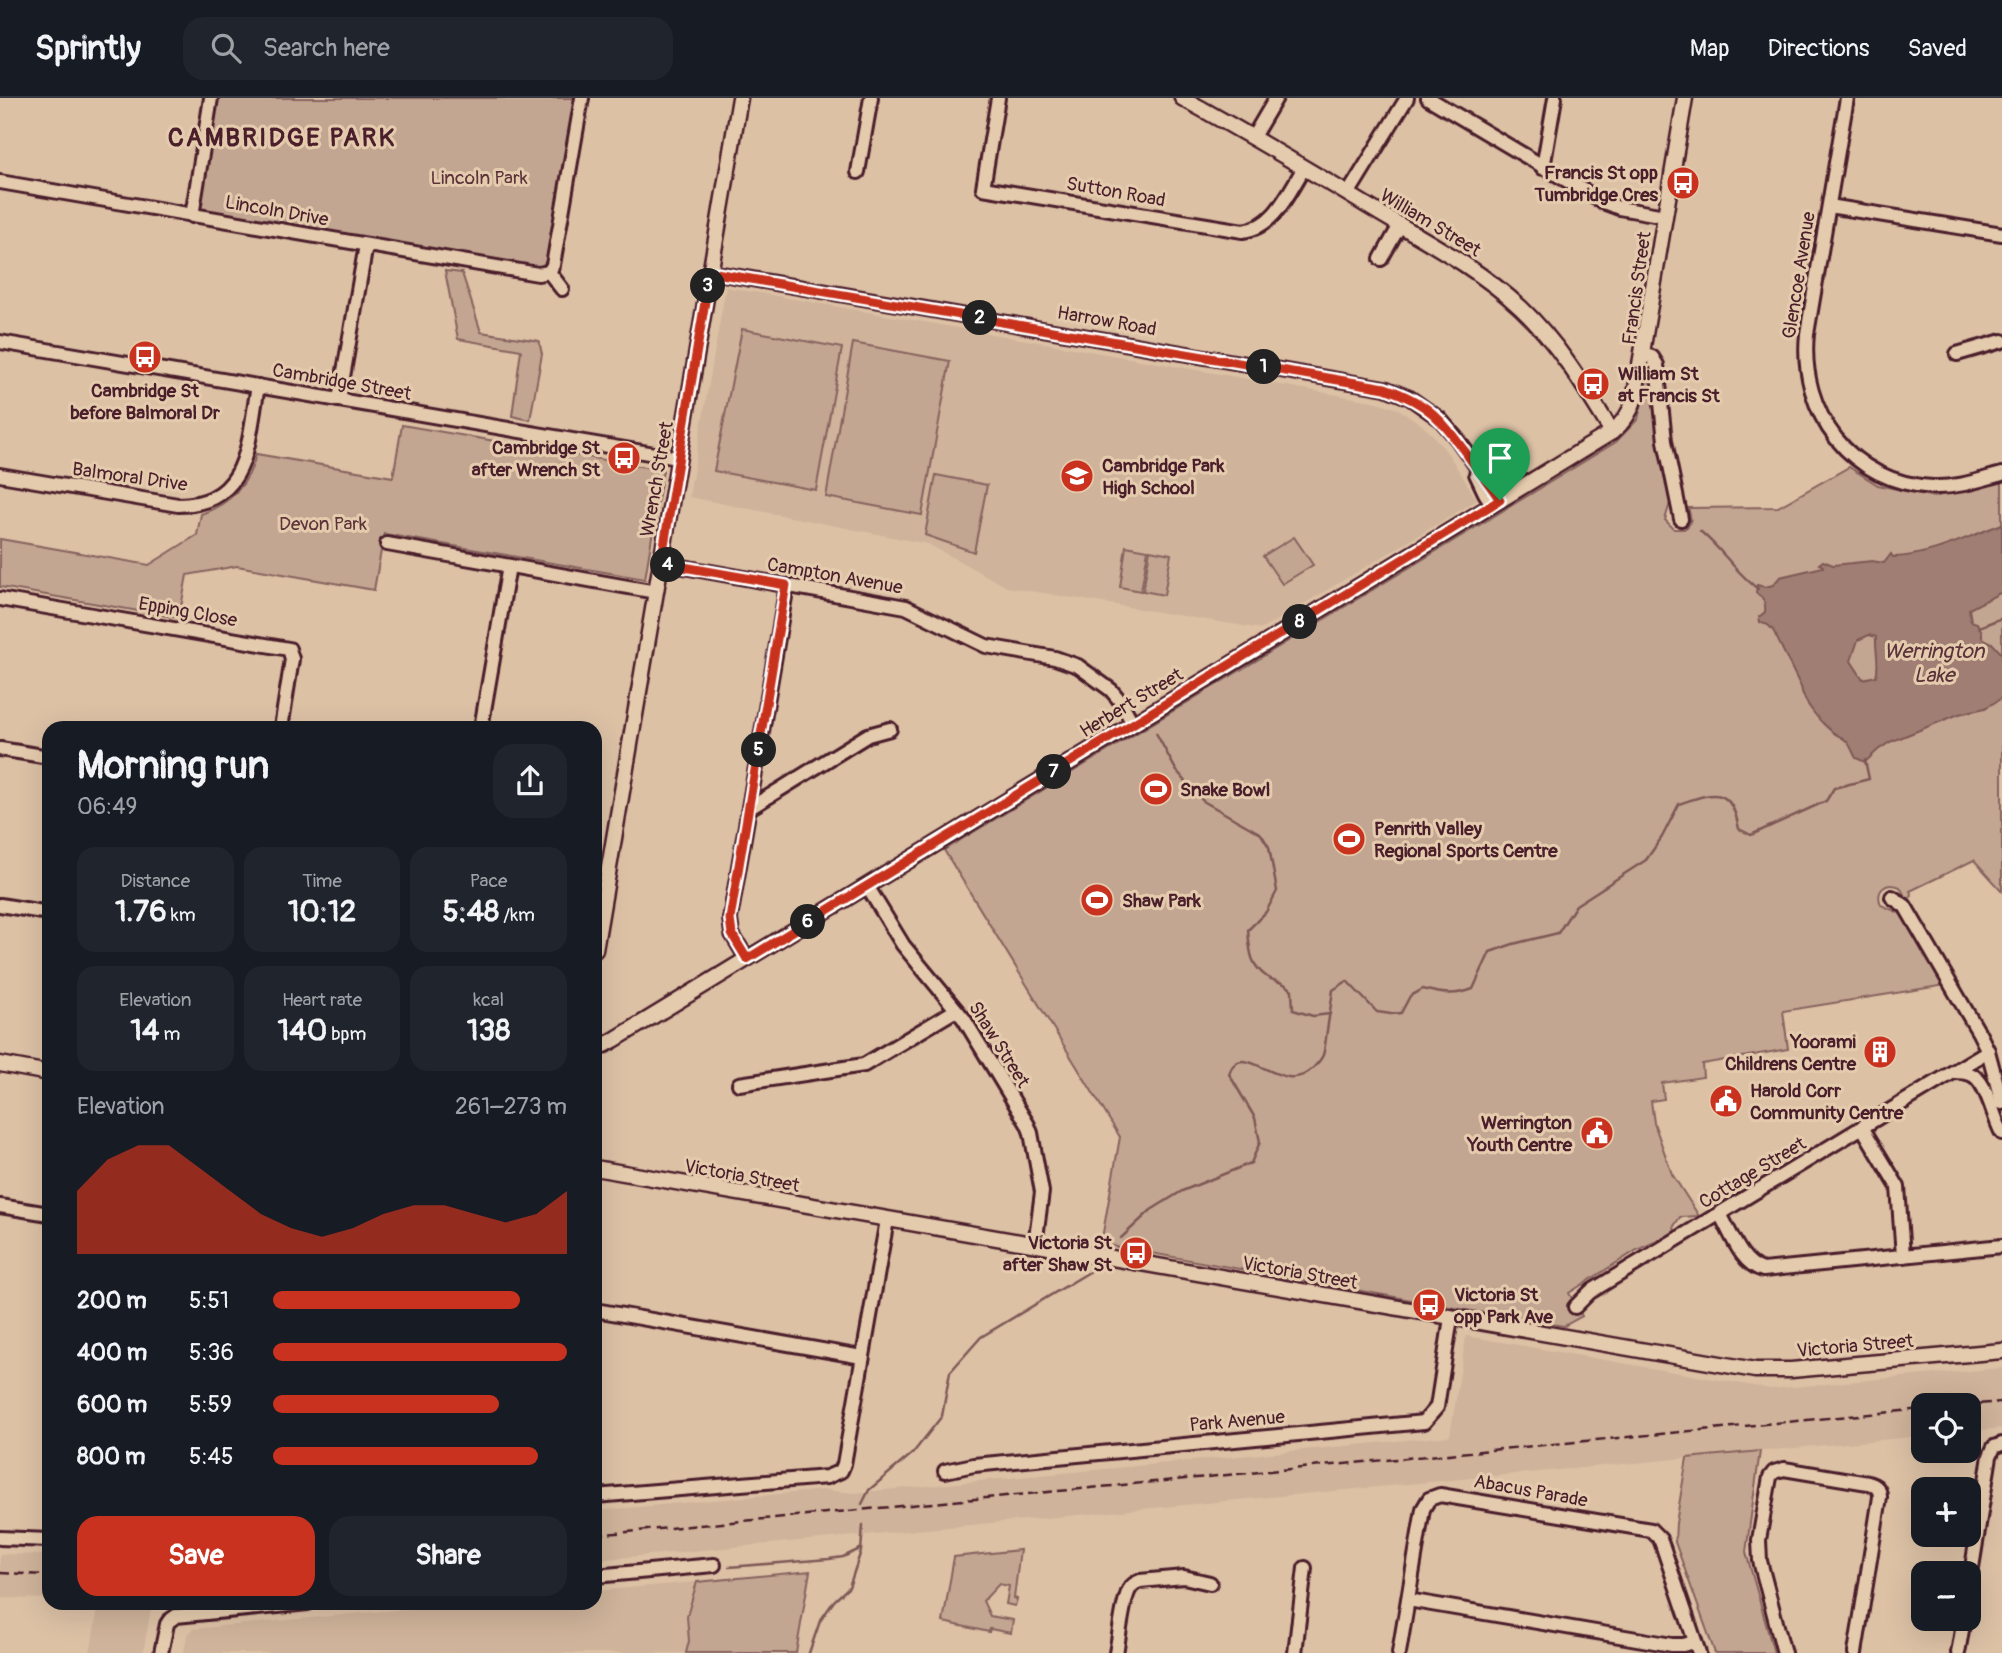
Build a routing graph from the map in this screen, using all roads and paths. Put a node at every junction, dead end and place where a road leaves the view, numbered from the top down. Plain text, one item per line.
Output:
1 (211, 98) edge
2 (582, 98) edge
3 (740, 98) edge
4 (871, 98) edge
5 (998, 98) edge
6 (1182, 98) edge
7 (1276, 98) edge
8 (1407, 98) edge
9 (1428, 98) edge
10 (1555, 98) edge
11 (1685, 98) edge
12 (1847, 98) edge
13 (1253, 136) junction
14 (1304, 168) junction
15 (1543, 168) junction
16 (858, 173) dead end
17 (0, 182) edge
18 (1348, 194) junction
19 (1829, 205) junction
20 (192, 216) junction
21 (1665, 216) junction
22 (1400, 225) junction
23 (2002, 234) edge
24 (366, 245) junction
25 (1381, 258) dead end
26 (548, 272) junction
27 (710, 272) junction
28 (562, 289) dead end
29 (2002, 341) edge
30 (0, 342) edge
31 (1642, 354) junction
32 (1957, 354) dead end
33 (258, 386) junction
34 (339, 400) junction
35 (1612, 432) junction
36 (678, 458) junction
37 (2002, 474) edge
38 (0, 475) edge
39 (1496, 502) junction
40 (1681, 520) dead end
41 (387, 544) dead end
42 (661, 563) junction
43 (509, 566) junction
44 (786, 585) junction
45 (656, 592) junction
46 (0, 599) edge
47 (282, 721) edge
48 (482, 721) edge
49 (1133, 724) junction
50 (890, 729) dead end
51 (0, 749) edge
52 (42, 756) edge
53 (750, 808) junction
54 (867, 886) junction
55 (1892, 897) dead end
56 (0, 905) edge
57 (602, 909) edge
58 (42, 912) edge
59 (747, 959) junction
60 (956, 1010) junction
61 (602, 1045) edge
62 (1988, 1051) junction
63 (0, 1064) edge
64 (42, 1072) edge
65 (1952, 1072) junction
66 (739, 1084) dead end
67 (2002, 1103) edge
68 (1862, 1127) junction
69 (2002, 1133) edge
70 (602, 1169) edge
71 (0, 1206) edge
72 (42, 1213) edge
73 (1720, 1214) junction
74 (887, 1220) junction
75 (1035, 1245) junction
76 (2002, 1246) edge
77 (1903, 1255) junction
78 (1575, 1307) dead end
79 (602, 1311) edge
80 (1451, 1318) junction
81 (2002, 1352) edge
82 (862, 1357) junction
83 (2002, 1444) edge
84 (945, 1471) dead end
85 (602, 1495) edge
86 (0, 1538) edge
87 (42, 1540) edge
88 (1973, 1561) edge
89 (714, 1564) dead end
90 (1305, 1568) dead end
91 (602, 1575) edge
92 (1210, 1583) dead end
93 (1408, 1600) junction
94 (236, 1610) edge
95 (1962, 1631) edge
96 (1697, 1647) edge
97 (161, 1653) edge
98 (1116, 1653) edge
99 (1295, 1653) edge
100 (1399, 1653) edge
101 (1784, 1653) edge
102 (1855, 1653) edge
103 (1958, 1653) edge

1 - 20 street
2 - 26 street
3 - 27 street, Wrench Street
4 - 16 street
5 - 14 street, Sutton Road
6 - 13 street, William Street
7 - 13 street
8 - 18 street
9 - 15 street
10 - 15 street
11 - 21 street, Francis Street
12 - 19 street, Glencoe Avenue
13 - 14 street, William Street
14 - 18 street, William Street
15 - 21 street
17 - 20 street, Lincoln Drive
18 - 22 street, William Street
19 - 23 street
19 - 37 street, Glencoe Avenue
20 - 24 street, Lincoln Drive
21 - 31 street, Francis Street
22 - 25 street
22 - 35 street, William Street
24 - 26 street, Lincoln Drive
24 - 34 street
26 - 28 street
27 - 36 street, Wrench Street
27 - 39 street, Harrow Road
29 - 32 street
30 - 33 street, Cambridge Street
31 - 35 street, Herbert Street
31 - 40 street, Francis Street
33 - 34 street, Cambridge Street
33 - 38 street, Balmoral Drive
34 - 36 street, Cambridge Street
35 - 39 street, Herbert Street
36 - 42 street, Wrench Street
39 - 49 street, Herbert Street
41 - 43 street
42 - 44 street, Campton Avenue
42 - 45 street, Wrench Street
43 - 45 street
43 - 48 street
44 - 49 street, Campton Avenue
44 - 53 street
45 - 57 street, Wrench Street
46 - 47 street, Epping Close
49 - 54 street, Herbert Street
50 - 53 street
51 - 52 street
53 - 59 street
54 - 59 street, Herbert Street
54 - 60 street, Shaw Street
55 - 62 street
56 - 58 street
59 - 61 street, Herbert Street
60 - 66 street
60 - 75 street, Shaw Street
62 - 65 street, Cottage Street
62 - 67 street
63 - 64 street
65 - 68 street, Cottage Street
65 - 69 street
68 - 73 street, Cottage Street
68 - 77 street
70 - 74 street, Victoria Street
71 - 72 street
73 - 77 street
73 - 78 street, Cottage Street
74 - 75 street, Victoria Street
74 - 82 street
75 - 80 street, Victoria Street
76 - 77 street
79 - 82 street
80 - 81 street, Victoria Street
80 - 84 street, Park Avenue
82 - 85 street
83 - 88 street
86 - 87 street
89 - 91 street
90 - 99 street
92 - 98 street
93 - 96 street
93 - 96 street, Abacus Parade
93 - 100 street, Abacus Parade
94 - 97 street
95 - 103 street
101 - 102 street

